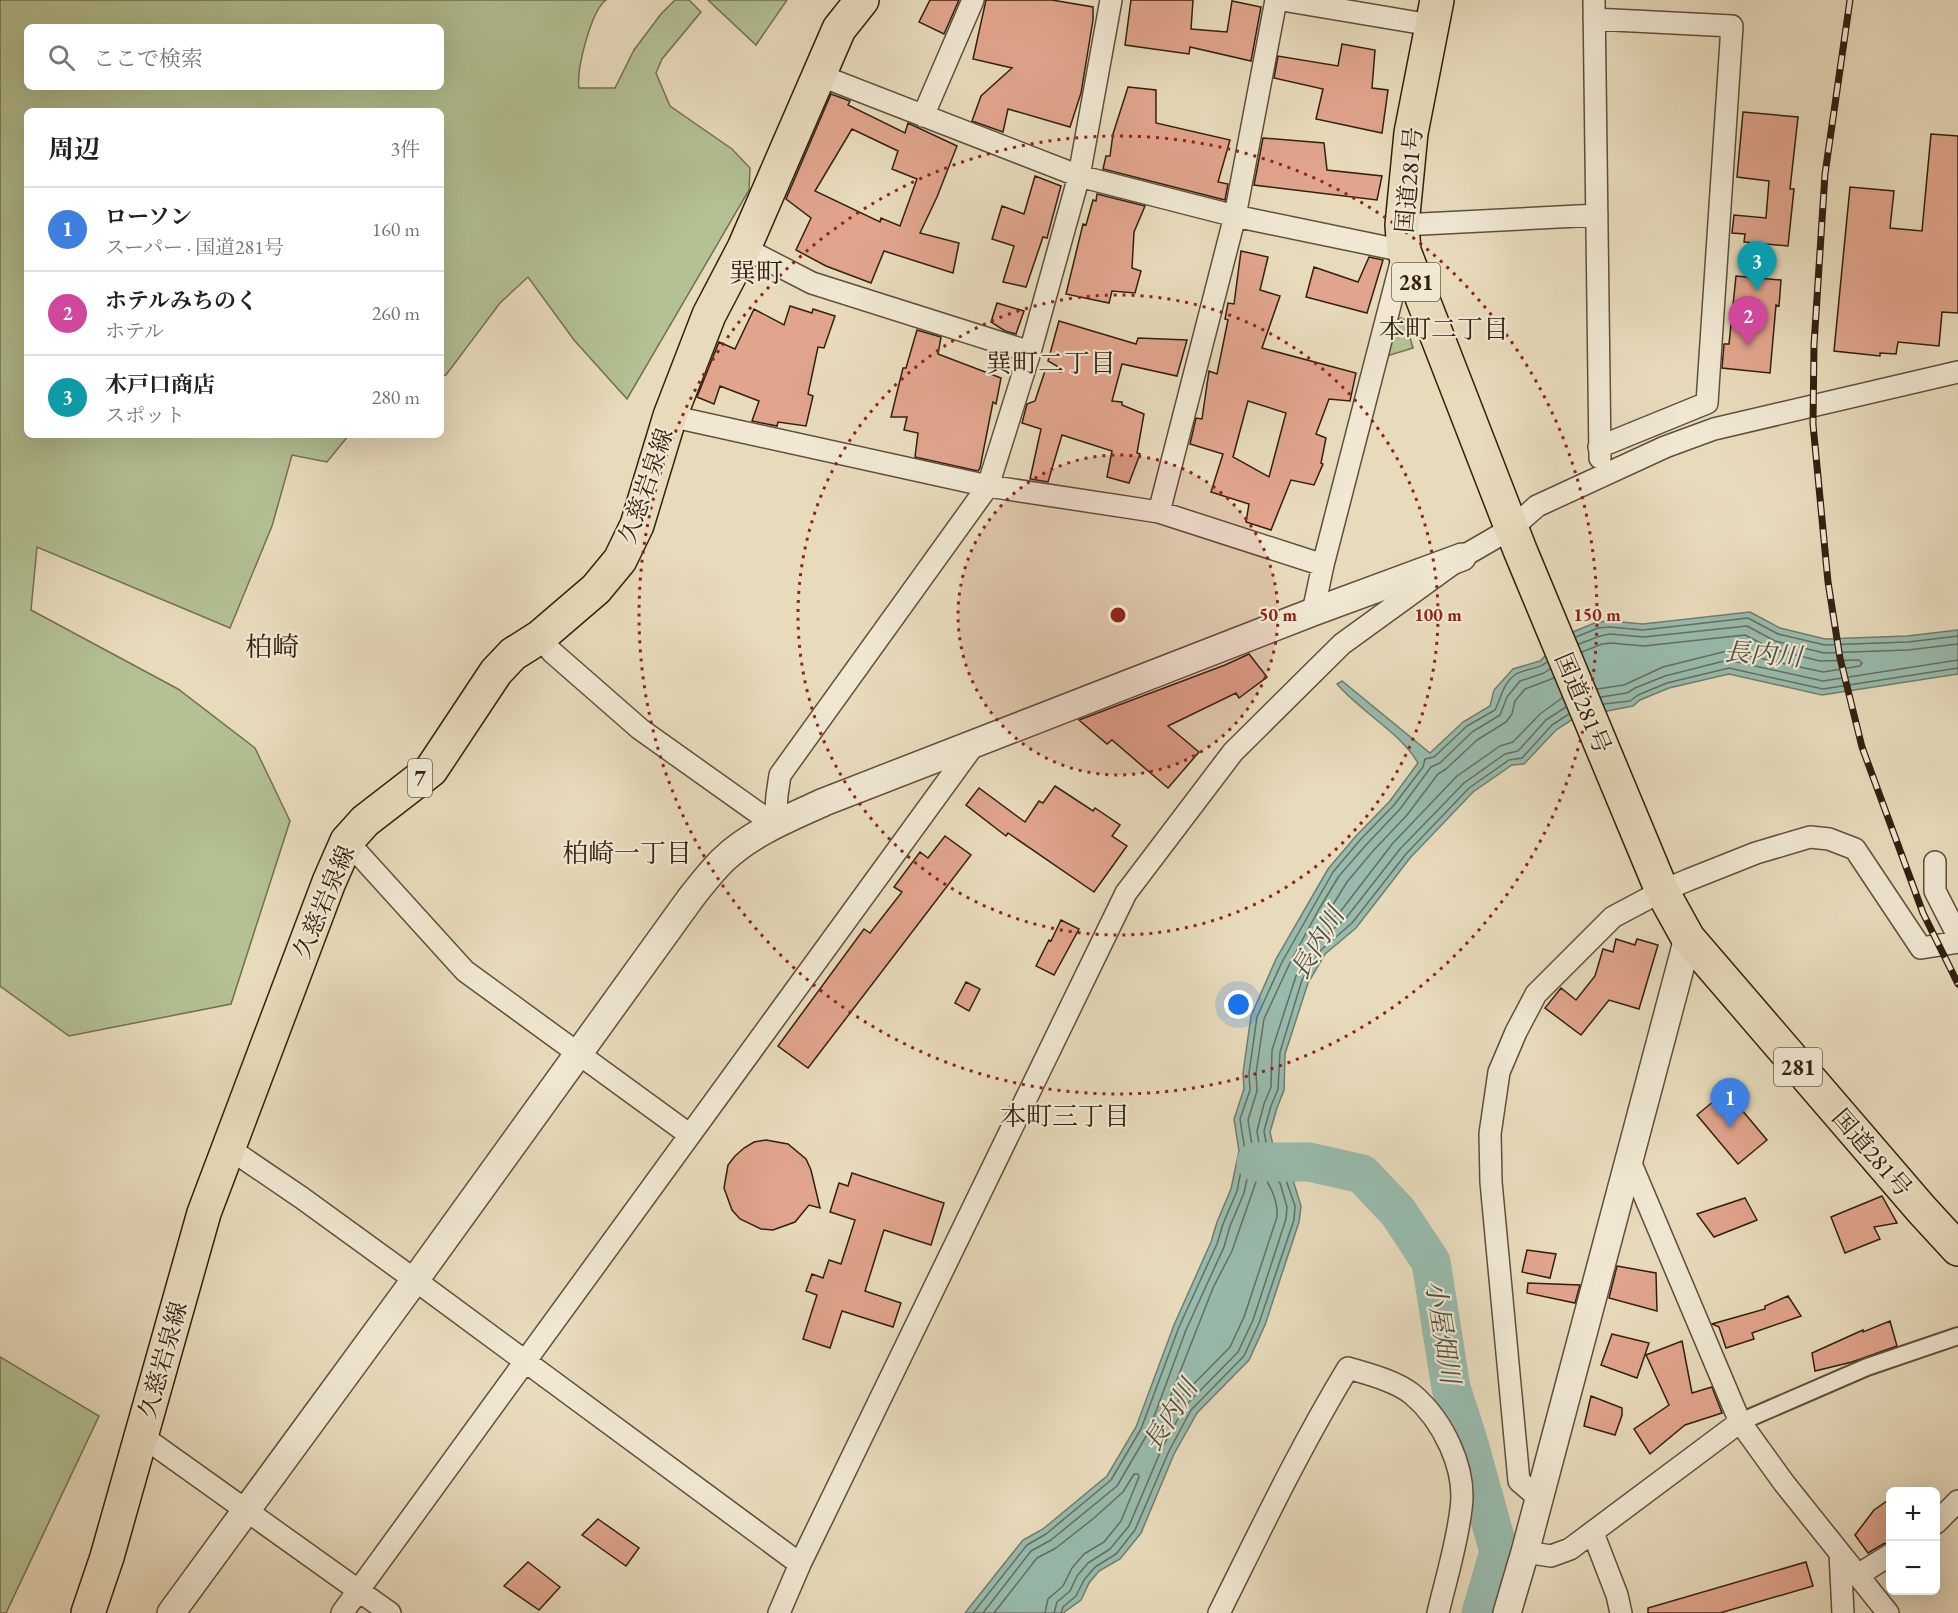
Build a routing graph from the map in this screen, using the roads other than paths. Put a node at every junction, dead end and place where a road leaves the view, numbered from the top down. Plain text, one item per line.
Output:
1 (862, 0) edge
2 (973, 0) edge
3 (1111, 0) edge
4 (1276, 0) edge
5 (1282, 0) edge
6 (1594, 10) edge
7 (1434, 13) edge
8 (819, 75) junction
9 (923, 116) junction
10 (1079, 176) junction
11 (1597, 215) junction
12 (1235, 216) junction
13 (1403, 238) junction
14 (744, 248) junction
15 (1030, 352) junction
16 (1958, 372) edge
17 (670, 416) junction
18 (1599, 447) junction
19 (1600, 476) junction
20 (988, 486) junction
21 (1159, 512) junction
22 (1516, 539) junction
23 (1462, 557) junction
24 (1323, 565) junction
25 (1313, 612) junction
26 (540, 637) junction
27 (976, 742) junction
28 (775, 825) junction
29 (347, 841) junction
30 (1935, 862) dead end
31 (1658, 883) junction
32 (1958, 936) edge
33 (1688, 938) junction
34 (1958, 942) edge
35 (579, 1053) junction
36 (690, 1135) junction
37 (227, 1147) junction
38 (1629, 1158) junction
39 (1958, 1249) edge
40 (415, 1280) junction
41 (1958, 1336) edge
42 (524, 1362) junction
43 (1740, 1422) junction
44 (142, 1436) junction
45 (1539, 1498) junction
46 (1958, 1501) edge
47 (247, 1509) junction
48 (1940, 1518) edge
49 (1593, 1533) junction
50 (1525, 1552) junction
51 (1840, 1552) junction
52 (1886, 1558) edge
53 (800, 1564) junction
54 (1858, 1575) junction
55 (358, 1590) junction
56 (88, 1613) edge
57 (171, 1613) edge
58 (342, 1613) edge
59 (390, 1613) edge
60 (779, 1613) edge
61 (1219, 1613) edge
62 (1438, 1613) edge
63 (1507, 1613) edge
64 (1620, 1613) edge
65 (1843, 1613) edge
66 (1888, 1613) edge

1 - 8 main road, 久慈岩泉線 / 7
2 - 9 street
3 - 10 street
4 - 12 street
5 - 7 street
6 - 11 street
6 - 18 street
7 - 13 main road, 国道281号 / 281
8 - 9 street
8 - 14 main road, 久慈岩泉線 / 7
9 - 10 street
10 - 12 street
10 - 15 street
11 - 13 street
11 - 18 street
12 - 13 street
12 - 21 street
13 - 22 main road, 国道281号 / 281
13 - 24 street
14 - 15 street
14 - 17 main road, 久慈岩泉線 / 7
15 - 20 street
16 - 19 street
17 - 20 street
17 - 26 main road, 久慈岩泉線 / 7
18 - 19 street
19 - 22 street
20 - 21 street
20 - 28 street
21 - 24 street
22 - 23 street
22 - 31 main road, 国道281号 / 281
23 - 25 street
23 - 53 street
24 - 25 street
25 - 27 street
26 - 28 street
26 - 29 main road, 久慈岩泉線 / 7
27 - 28 street
27 - 36 street
28 - 35 street
29 - 35 street
29 - 37 main road, 久慈岩泉線 / 7
30 - 32 street
31 - 33 main road, 国道281号 / 281
31 - 34 street
31 - 45 street
33 - 38 street
33 - 39 main road, 国道281号 / 281
35 - 36 street
35 - 40 street
36 - 42 street
37 - 40 street
37 - 44 main road, 久慈岩泉線 / 7
38 - 43 street
38 - 45 street
40 - 42 street
40 - 47 street
41 - 43 street
42 - 53 street
42 - 55 street
43 - 49 street
43 - 51 street
44 - 47 street
44 - 56 main road, 久慈岩泉線 / 7
45 - 50 street
46 - 48 street
47 - 55 street
47 - 57 street
49 - 50 street
49 - 64 street
50 - 63 street
51 - 54 street
51 - 65 street
52 - 54 street
53 - 60 street
54 - 66 street
55 - 58 street
55 - 59 street
61 - 62 street

